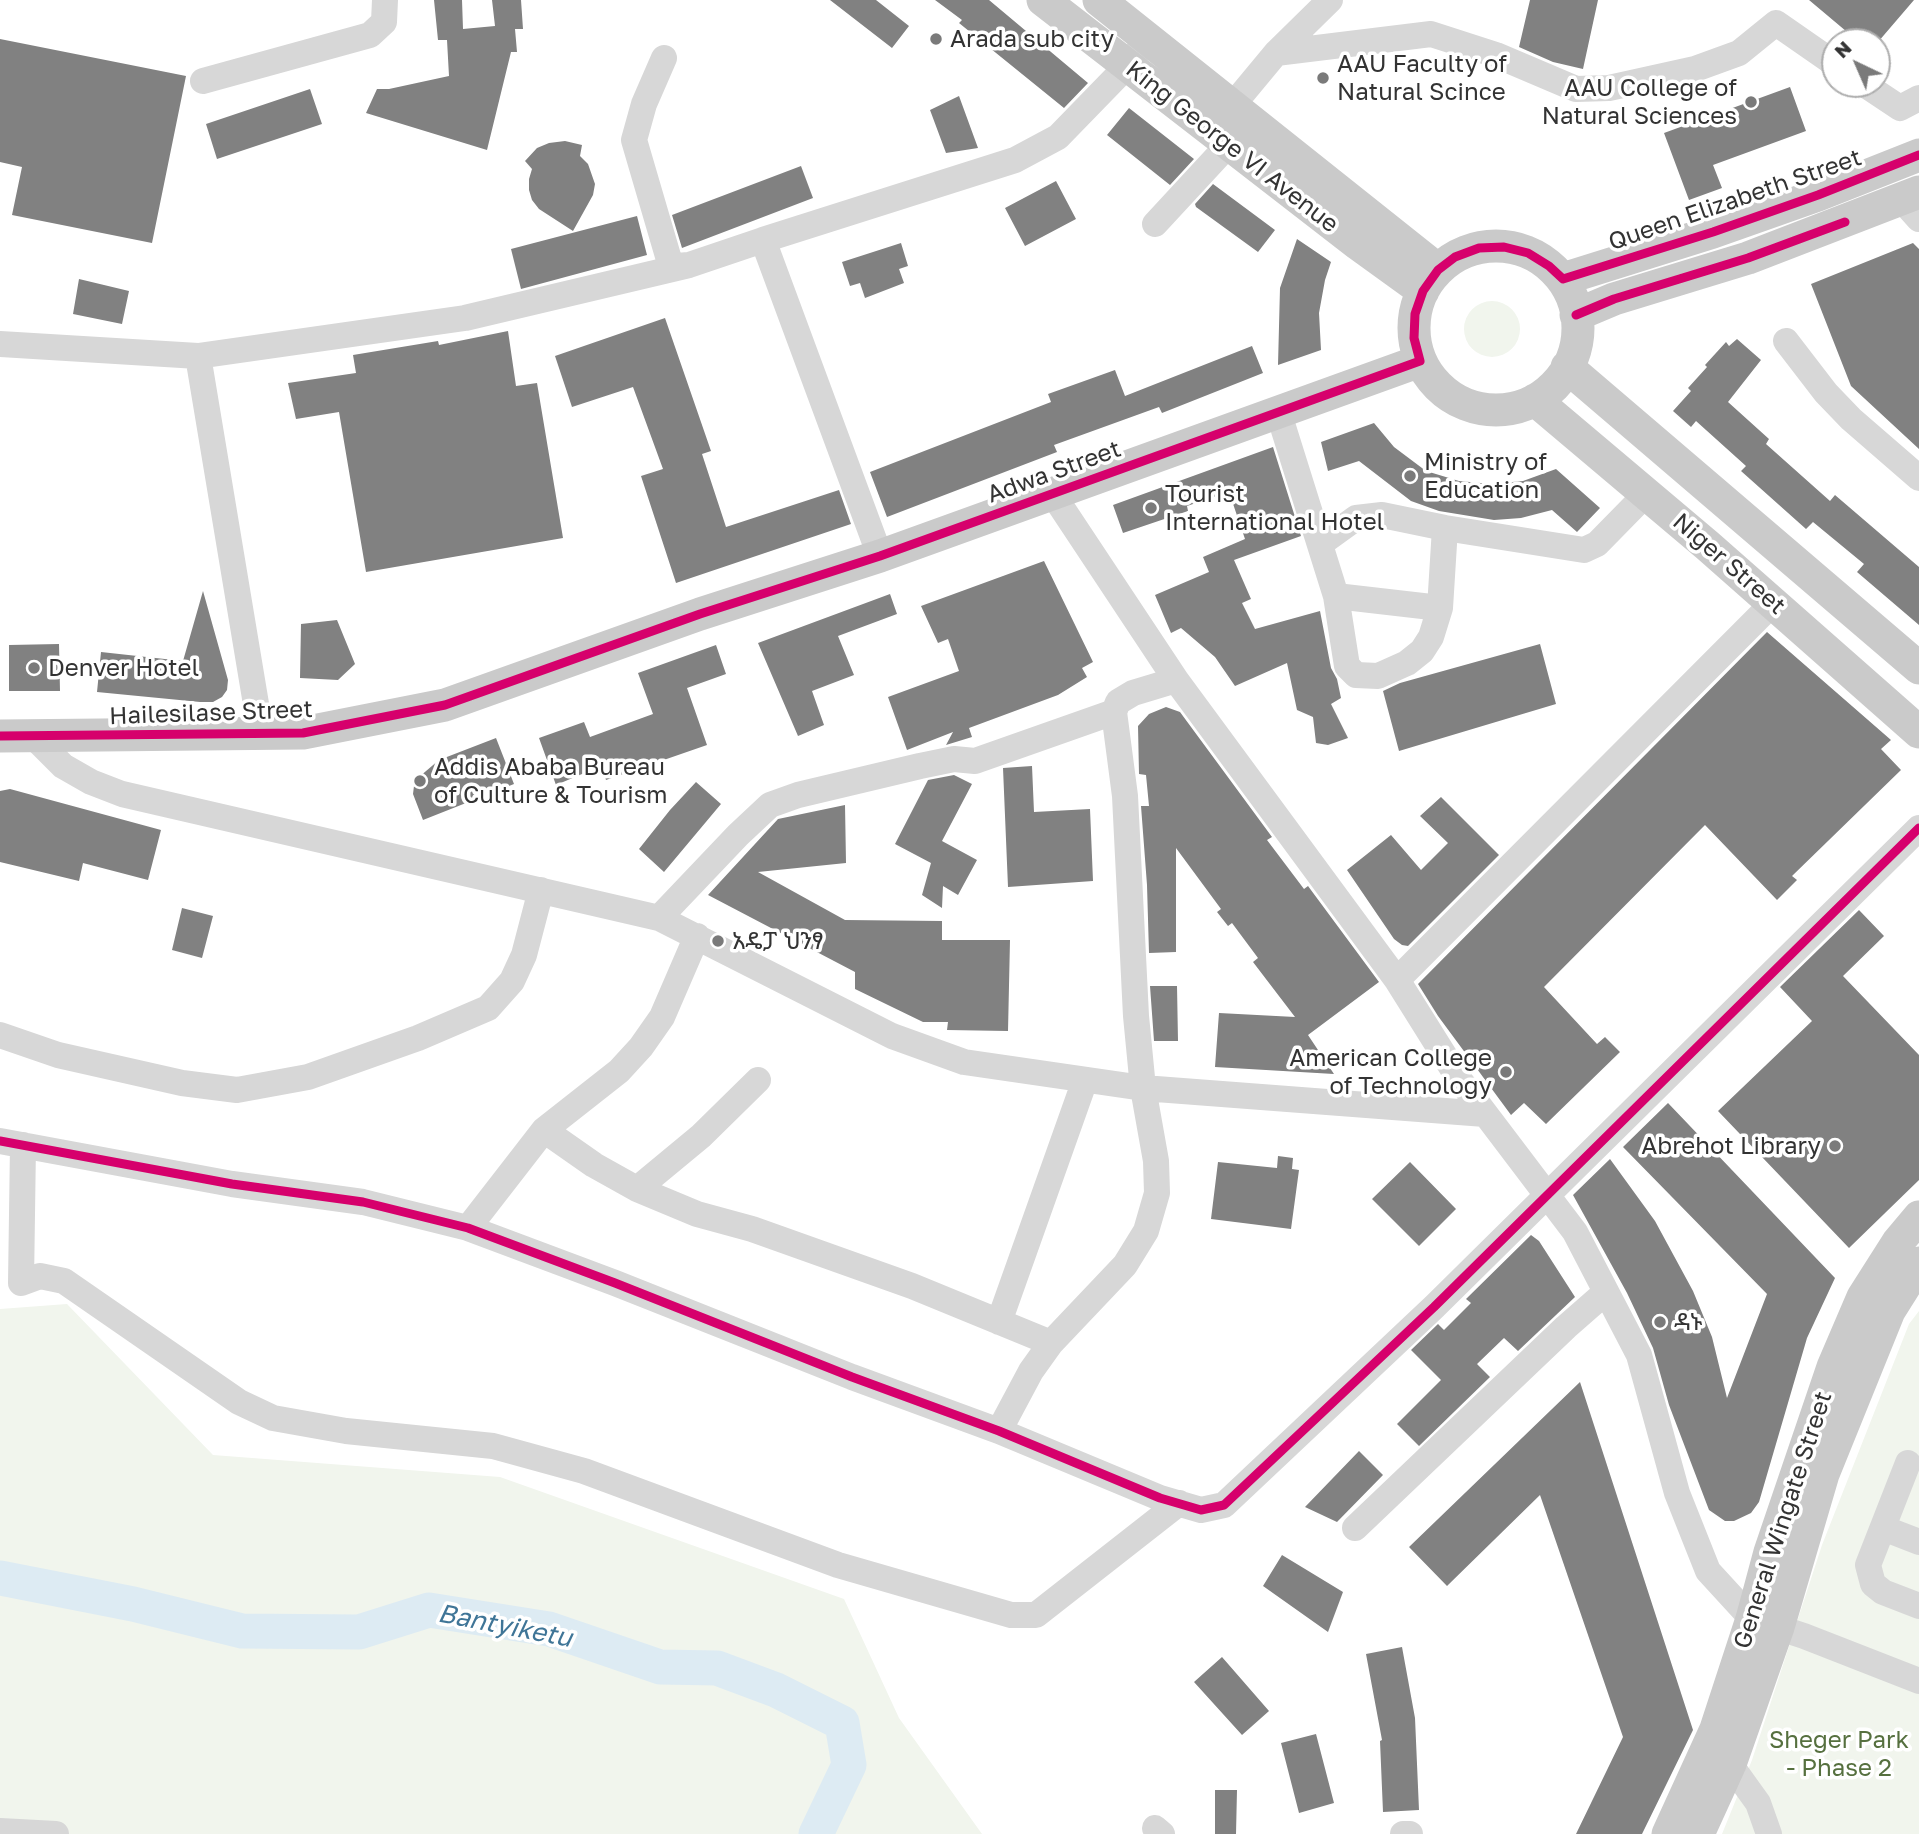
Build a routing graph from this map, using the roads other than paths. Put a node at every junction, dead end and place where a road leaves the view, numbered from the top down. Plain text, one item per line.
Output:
1 (385, 0) edge
2 (1043, 0) edge
3 (1099, 0) edge
4 (1330, 0) edge
5 (1147, 38) junction
6 (1276, 53) junction
7 (1821, 54) edge
8 (664, 58) dead end
9 (1127, 66) junction
10 (203, 80) dead end
11 (1885, 98) edge
12 (1919, 98) edge
13 (1232, 106) junction
14 (1229, 144) junction
15 (1919, 155) edge
16 (1913, 204) edge
17 (1155, 224) dead end
18 (763, 240) junction
19 (689, 265) junction
20 (1563, 279) junction
21 (1430, 281) junction
22 (1576, 314) junction
23 (1786, 341) dead end
24 (0, 344) edge
25 (198, 356) junction
26 (1420, 361) junction
27 (1567, 368) junction
28 (1535, 400) junction
29 (1278, 411) junction
30 (1919, 478) edge
31 (1052, 493) junction
32 (1647, 493) junction
33 (1446, 528) junction
34 (1321, 544) junction
35 (880, 556) junction
36 (1336, 596) junction
37 (1774, 603) junction
38 (1440, 608) junction
39 (700, 614) joint
40 (1919, 668) edge
41 (1176, 680) junction
42 (1114, 712) junction
43 (1919, 732) edge
44 (261, 734) junction
45 (0, 736) edge
46 (33, 736) junction
47 (1919, 828) edge
48 (541, 890) junction
49 (659, 918) junction
50 (697, 936) junction
51 (1397, 980) junction
52 (0, 1035) edge
53 (758, 1080) dead end
54 (1085, 1080) junction
55 (1143, 1088) junction
56 (1485, 1114) junction
57 (544, 1130) junction
58 (11, 1143) edge
59 (637, 1189) junction
60 (1546, 1194) junction
61 (1919, 1217) edge
62 (468, 1228) junction
63 (1919, 1263) edge
64 (11, 1286) edge
65 (1606, 1292) junction
66 (1876, 1304) junction
67 (999, 1322) junction
68 (1051, 1343) junction
69 (999, 1431) junction
70 (1908, 1463) dead end
71 (1179, 1503) junction
72 (1355, 1528) dead end
73 (1883, 1528) junction
74 (1919, 1542) edge
75 (1919, 1606) edge
76 (1765, 1623) junction
77 (1919, 1681) edge
78 (1730, 1764) junction
79 (0, 1830) edge
80 (55, 1834) edge
81 (1403, 1834) edge
82 (1409, 1834) edge
83 (1668, 1834) edge
84 (1698, 1834) edge
85 (1769, 1834) edge

1 - 10 street
2 - 9 main road, King George VI Avenue
3 - 5 main road, King George VI Avenue
4 - 6 street
5 - 9 street
5 - 13 main road, King George VI Avenue
6 - 7 street
6 - 13 street
8 - 19 street
9 - 14 main road, King George VI Avenue
9 - 18 street
11 - 12 street
13 - 21 main road, King George VI Avenue
14 - 17 street
14 - 21 main road, King George VI Avenue
15 - 20 main road, Queen Elizabeth Street
16 - 22 main road
18 - 19 street
18 - 35 street
19 - 25 street
20 - 21 main road
20 - 22 main road
21 - 26 main road
22 - 27 main road
23 - 30 street
24 - 25 street
25 - 44 street
26 - 28 main road
26 - 29 main road, Adwa Street
27 - 28 main road
27 - 40 main road, Niger Street
28 - 32 main road, Niger Street
29 - 31 main road, Adwa Street
29 - 34 street
31 - 35 main road, Adwa Street
31 - 41 street
32 - 33 street
32 - 37 main road, Niger Street
33 - 34 street
33 - 38 street
34 - 36 street
35 - 39 main road, Adwa Street
36 - 38 street
36 - 38 street
37 - 43 main road, Niger Street
37 - 51 street
39 - 44 main road, Hailesilase Street
41 - 42 street
41 - 51 street
42 - 49 street
42 - 55 street
44 - 46 main road, Hailesilase Street
45 - 46 main road, Hailesilase Street
46 - 48 street
47 - 60 street
48 - 49 street
48 - 52 street
49 - 50 street
50 - 54 street
50 - 57 street
51 - 56 street
53 - 59 street
54 - 55 street
54 - 67 street
55 - 56 street
55 - 68 street
56 - 60 street
57 - 59 street
57 - 62 street
58 - 62 street
58 - 64 street
59 - 67 street
60 - 65 street
60 - 71 street
61 - 66 main road, General Wingate Street
62 - 69 street
63 - 66 main road, General Wingate Street
64 - 71 street
65 - 72 street
65 - 76 street
66 - 76 main road, General Wingate Street
67 - 68 street
68 - 69 street
69 - 71 street
70 - 73 street
73 - 74 street
73 - 75 street
76 - 77 street
76 - 78 main road, General Wingate Street
76 - 83 main road, General Wingate Street
78 - 84 main road, General Wingate Street
78 - 85 street
79 - 80 street
81 - 82 street

